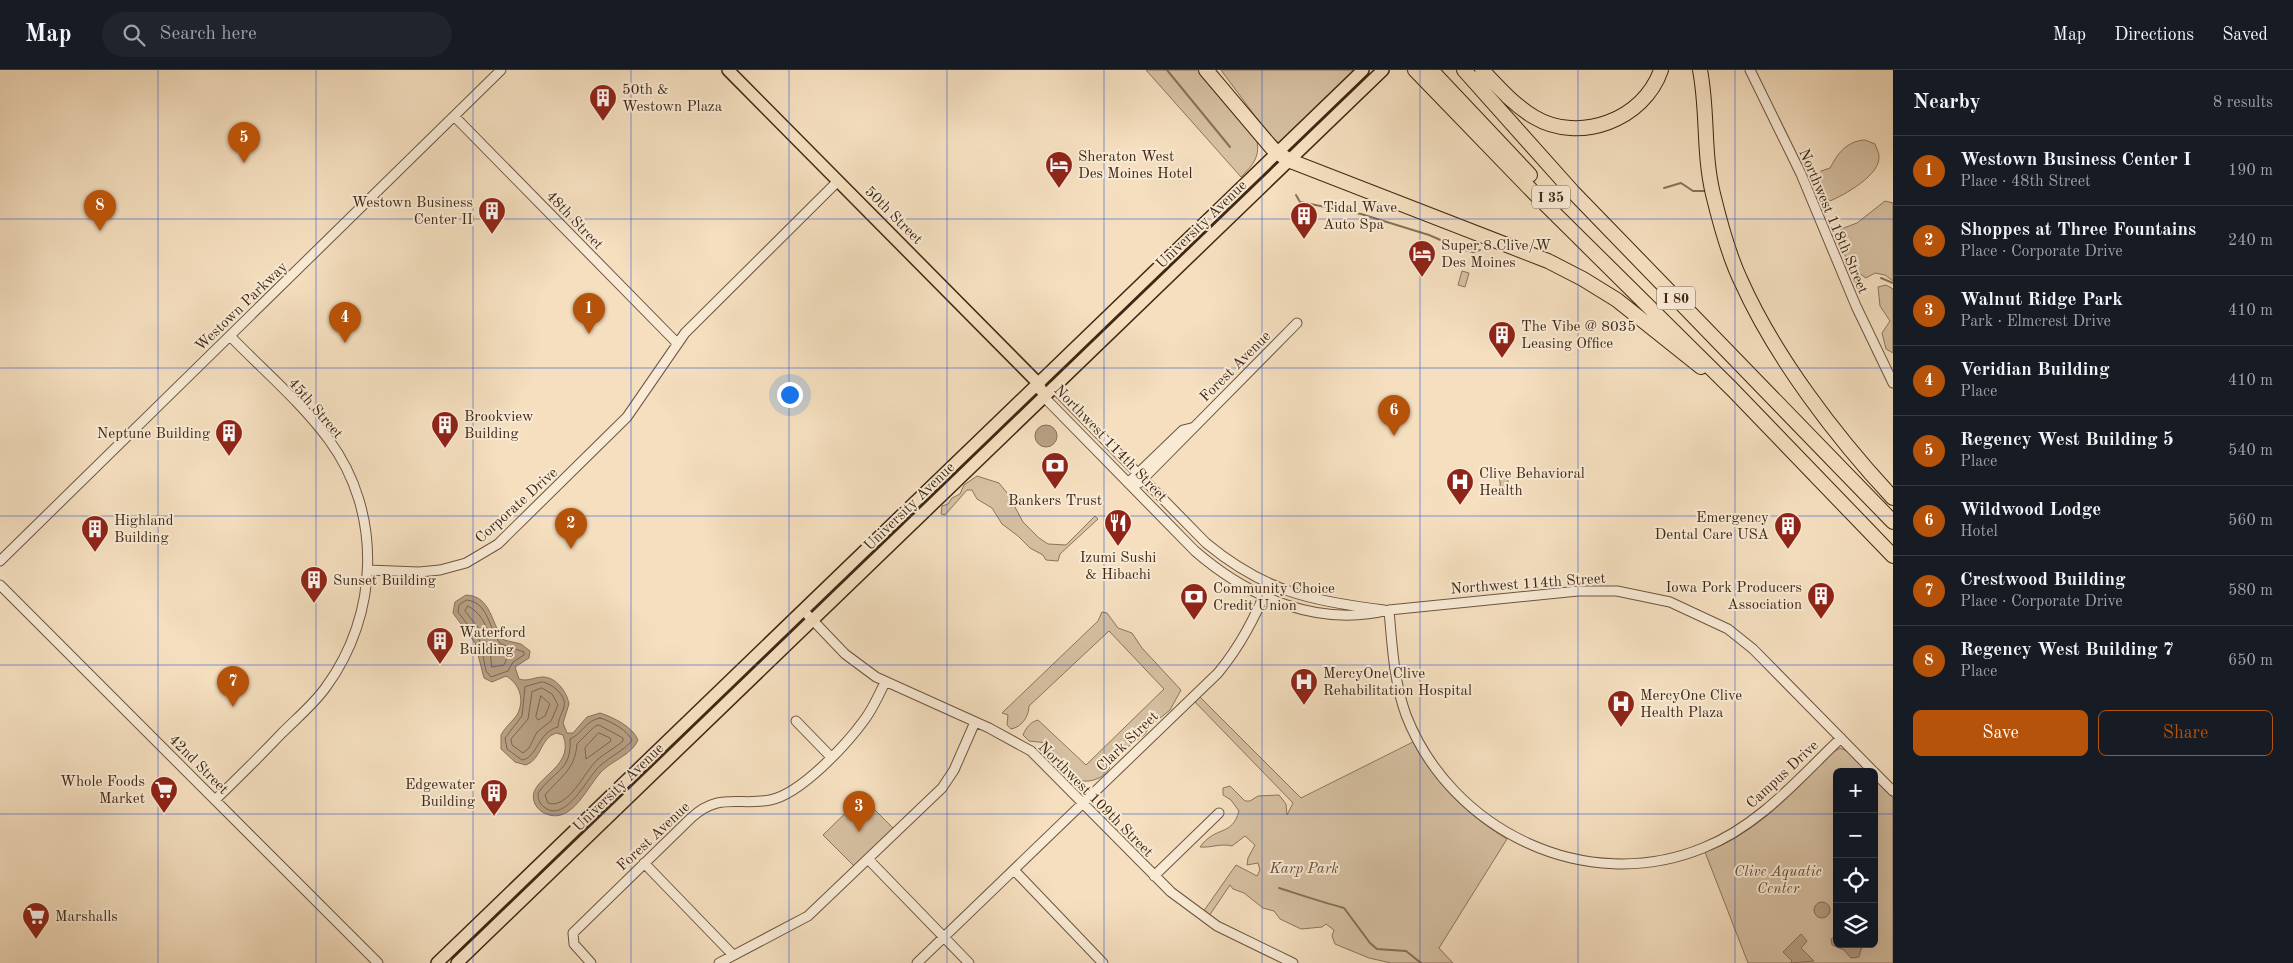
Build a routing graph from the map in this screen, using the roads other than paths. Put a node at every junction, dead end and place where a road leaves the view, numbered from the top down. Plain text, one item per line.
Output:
1 (501, 70) edge
2 (728, 70) edge
3 (1206, 70) edge
4 (1212, 70) edge
5 (1363, 70) edge
6 (1383, 70) edge
7 (1415, 70) edge
8 (1431, 70) edge
9 (1464, 70) edge
10 (1482, 70) edge
11 (1661, 70) edge
12 (1700, 70) edge
13 (1750, 70) edge
14 (1241, 110) junction
15 (454, 116) junction
16 (1283, 156) junction
17 (838, 180) junction
18 (1297, 323) dead end
19 (1670, 326) junction
20 (230, 336) junction
21 (677, 343) junction
22 (1038, 383) junction
23 (1893, 383) edge
24 (1053, 388) junction
25 (1732, 389) junction
26 (1044, 397) junction
27 (1141, 476) junction
28 (1131, 486) junction
29 (1893, 498) edge
30 (1893, 522) edge
31 (1893, 556) edge
32 (0, 561) edge
33 (368, 570) junction
34 (1269, 584) junction
35 (0, 585) edge
36 (1264, 596) junction
37 (803, 610) junction
38 (1389, 610) junction
39 (813, 620) junction
40 (886, 682) junction
41 (796, 721) dead end
42 (975, 722) junction
43 (1841, 738) junction
44 (831, 756) junction
45 (1870, 768) edge
46 (1878, 776) edge
47 (1893, 791) edge
48 (215, 800) junction
49 (1083, 803) junction
50 (1219, 813) dead end
51 (868, 859) junction
52 (644, 863) junction
53 (1014, 870) junction
54 (1154, 876) junction
55 (944, 937) junction
56 (733, 955) junction
57 (378, 963) edge
58 (438, 963) edge
59 (457, 963) edge
60 (591, 963) edge
61 (719, 963) edge
62 (917, 963) edge
63 (969, 963) edge
64 (1103, 963) edge
65 (1293, 963) edge

1 - 15 street, Westown Parkway
2 - 17 main road, 50th Street
3 - 14 highway
4 - 14 highway
5 - 16 main road, University Avenue
6 - 16 main road, University Avenue
7 - 19 highway, I 80
8 - 19 highway, I 35
9 - 30 highway, I 80
10 - 11 highway
12 - 29 highway
13 - 23 street, Northwest 118th Street
14 - 16 highway
15 - 20 street, Westown Parkway
15 - 21 street, 48th Street
16 - 22 main road, University Avenue
16 - 24 main road, University Avenue
16 - 25 highway
17 - 21 street, Corporate Drive
17 - 22 main road, 50th Street
18 - 27 street, Forest Avenue
19 - 25 highway, I 80
20 - 32 street, Westown Parkway
20 - 33 street, 45th Street
21 - 33 street, Corporate Drive
22 - 24 main road, Northwest 114th Street
22 - 26 main road, Northwest 114th Street
22 - 37 main road, University Avenue
24 - 26 main road, University Avenue
24 - 27 street, Northwest 114th Street
25 - 31 highway, I 80
26 - 28 street, Northwest 114th Street
26 - 39 main road, University Avenue
27 - 28 street, Forest Avenue
27 - 34 street, Northwest 114th Street
28 - 36 street, Northwest 114th Street
33 - 48 street
34 - 36 street, Clark Street
34 - 38 street, Northwest 114th Street
35 - 48 street, 42nd Street
36 - 38 street, Northwest 114th Street
36 - 49 street, Clark Street
37 - 39 street, Northwest 109th Street
37 - 58 main road, University Avenue
38 - 43 street, Northwest 114th Street
38 - 43 street, Campus Drive
39 - 40 street, Northwest 109th Street
39 - 59 main road, University Avenue
40 - 42 street, Northwest 109th Street
40 - 44 street, Forest Avenue
41 - 44 street
42 - 49 street, Northwest 109th Street
42 - 51 street
43 - 45 street, Northwest 114th Street
44 - 52 street, Forest Avenue
46 - 47 street, Northwest 114th Street
48 - 57 street, 42nd Street
49 - 53 street, Clark Street
49 - 54 street, Northwest 109th Street
50 - 54 street
51 - 55 street
51 - 56 street
52 - 56 street
52 - 60 street, Forest Avenue
53 - 55 street, Clark Street
53 - 64 street
54 - 65 street, Northwest 109th Street
55 - 62 street, Clark Street
55 - 63 street
56 - 61 street

